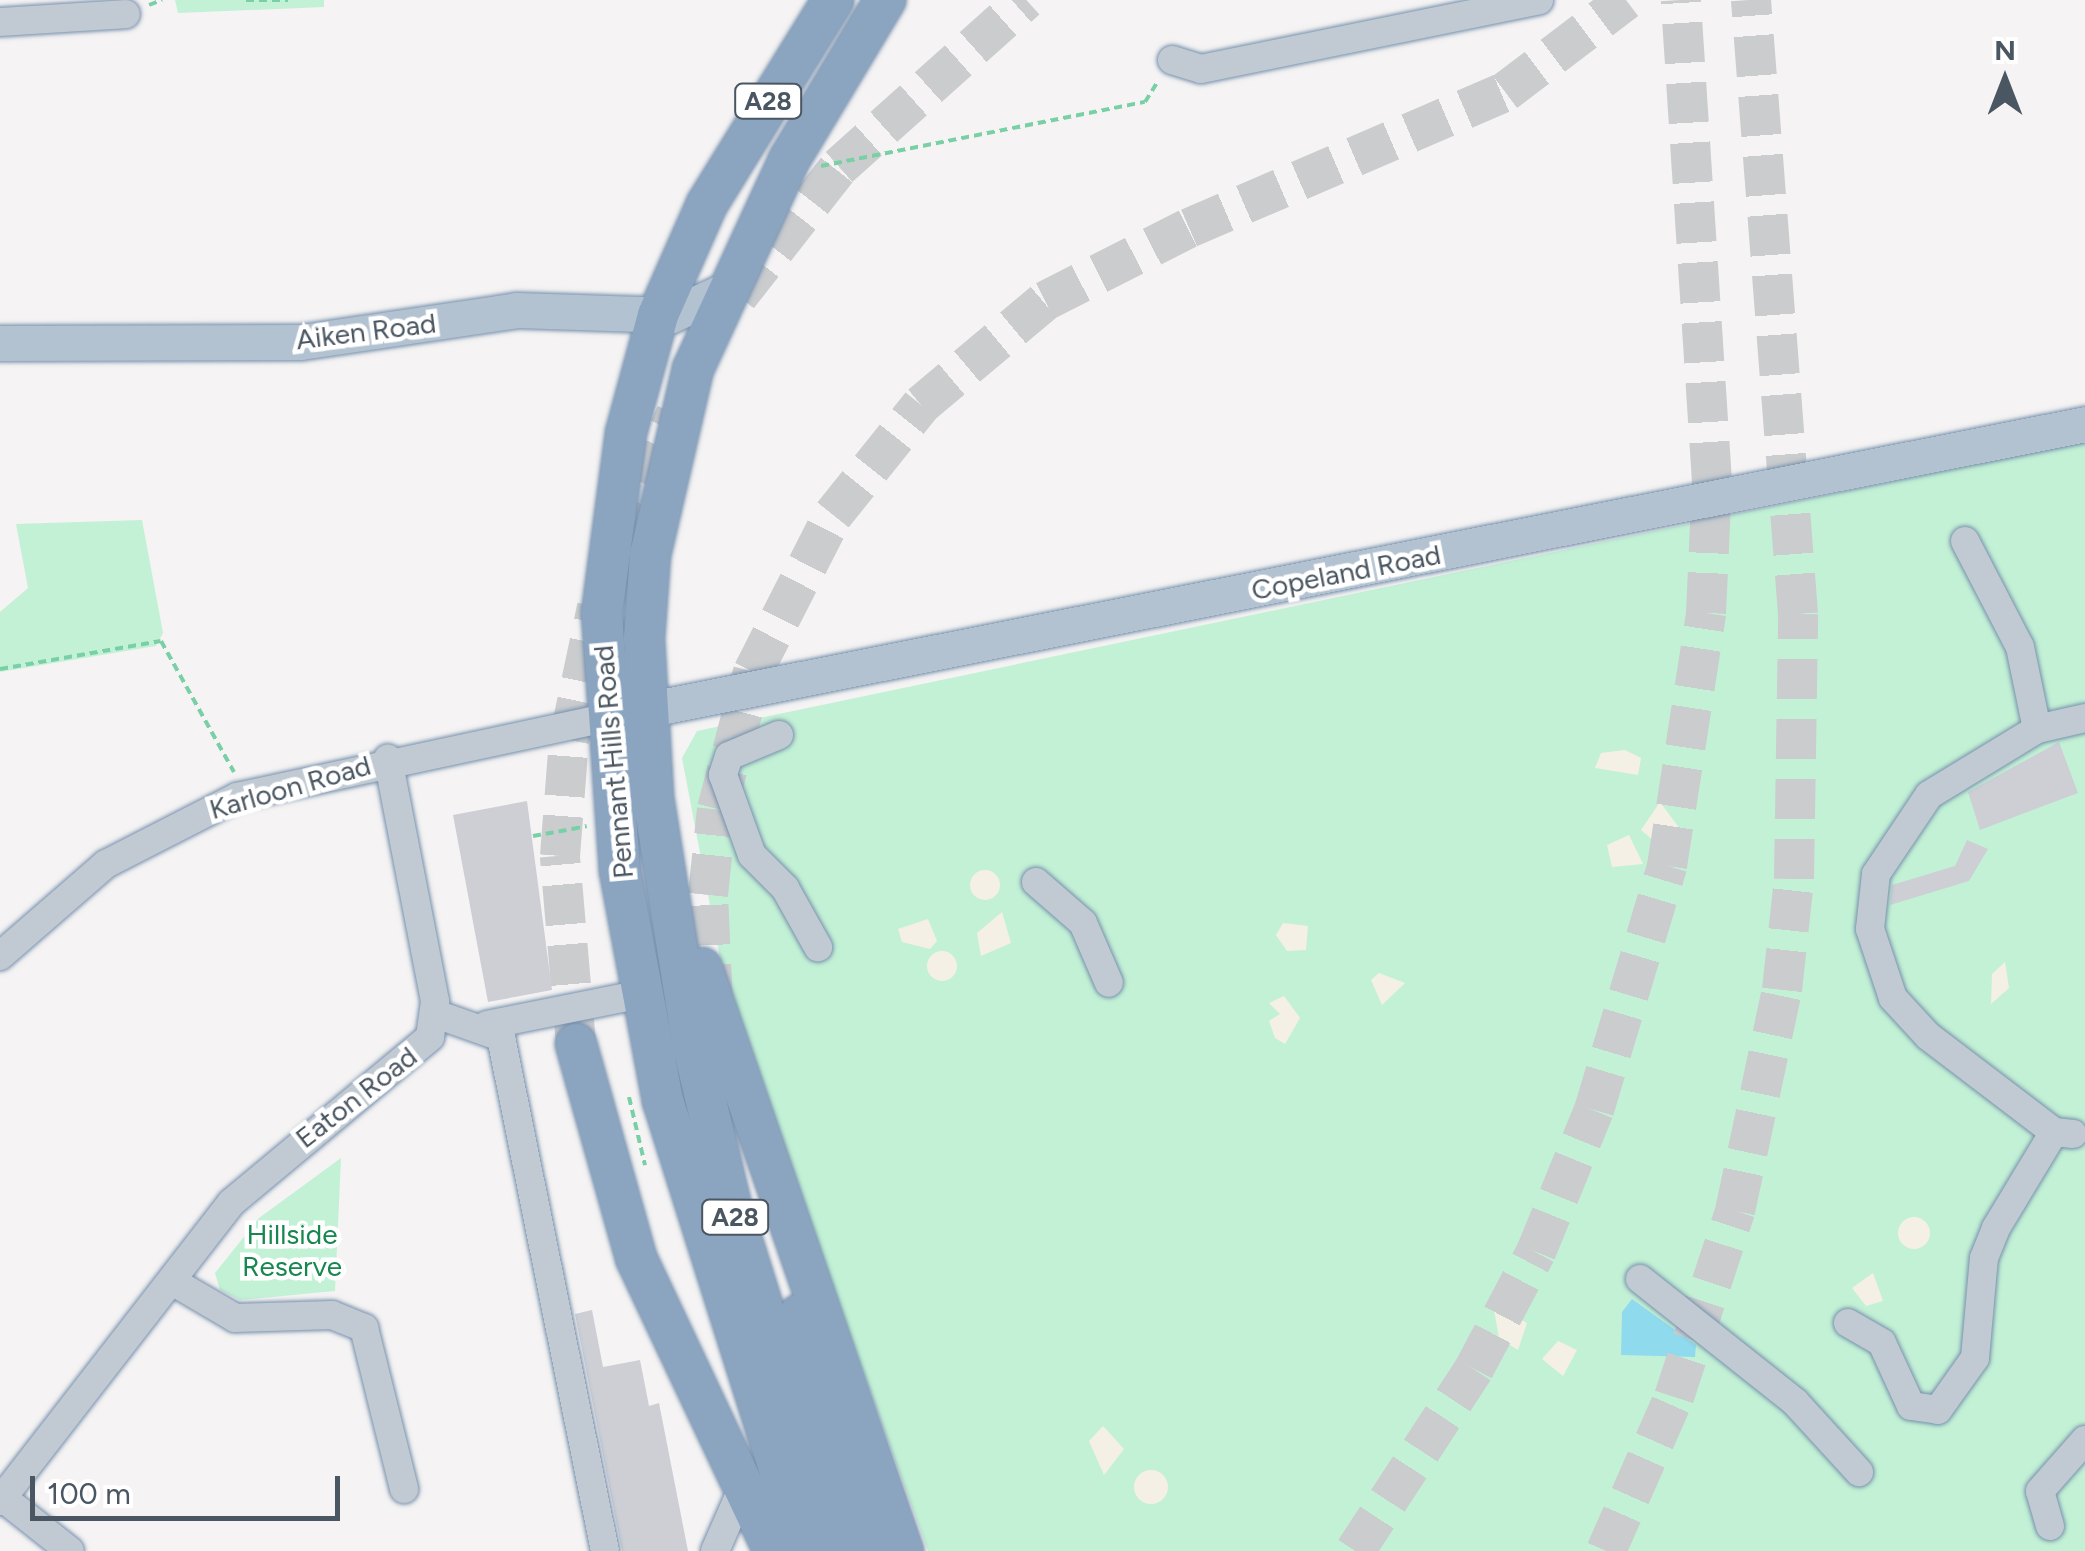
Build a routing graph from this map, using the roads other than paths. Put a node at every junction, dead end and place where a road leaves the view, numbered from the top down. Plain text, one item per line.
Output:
1 (833, 0) edge
2 (885, 0) edge
3 (1540, 0) edge
4 (126, 14) dead end
5 (0, 22) edge
6 (1172, 60) road end
7 (724, 291) junction
8 (658, 316) junction
9 (0, 342) edge
10 (699, 354) junction
11 (2085, 424) edge
12 (1965, 541) dead end
13 (648, 710) junction
14 (606, 718) junction
15 (2085, 718) edge
16 (2037, 729) junction
17 (779, 735) dead end
18 (388, 759) junction
19 (652, 796) junction
20 (1036, 882) dead end
21 (818, 947) dead end
22 (0, 956) edge
23 (1109, 983) dead end
24 (642, 994) junction
25 (436, 1014) junction
26 (487, 1024) junction
27 (576, 1044) tunnel mouth
28 (2074, 1135) edge
29 (1640, 1279) dead end
30 (172, 1281) junction
31 (798, 1315) dead end
32 (1848, 1322) dead end
33 (2085, 1440) edge
34 (1859, 1472) dead end
35 (744, 1484) junction
36 (404, 1489) dead end
37 (1, 1500) edge
38 (2050, 1526) dead end
39 (70, 1551) edge
40 (606, 1551) edge
41 (715, 1551) edge
42 (774, 1551) edge
43 (805, 1551) edge
44 (839, 1551) edge
45 (870, 1551) edge
46 (903, 1551) edge

1 - 8 highway, Pennant Hills Road / A28
2 - 7 highway, Pennant Hills Road / A28
3 - 6 street
4 - 5 street
7 - 8 main road, Aiken Road
7 - 10 highway, Pennant Hills Road / A28
8 - 9 main road, Aiken Road
8 - 10 street
8 - 14 highway, Pennant Hills Road / A28
10 - 13 highway, Pennant Hills Road / A28
11 - 13 main road, Copeland Road
12 - 16 street
13 - 14 main road, Copeland Road
13 - 19 highway, Pennant Hills Road / A28
14 - 18 street
14 - 24 highway, Pennant Hills Road / A28
15 - 16 street
16 - 28 street
17 - 21 street
18 - 22 street, Karloon Road
18 - 25 street
19 - 44 highway, Pennant Hills Road / A28
19 - 46 highway
20 - 23 street
24 - 26 street
24 - 43 highway, Pennant Hills Road / A28
25 - 26 street
25 - 30 street, Eaton Road
26 - 40 street
27 - 35 highway
28 - 32 street
29 - 34 street
30 - 36 street
30 - 37 street, Eaton Road
31 - 45 highway
33 - 38 street
35 - 41 street
35 - 42 highway
37 - 39 street

